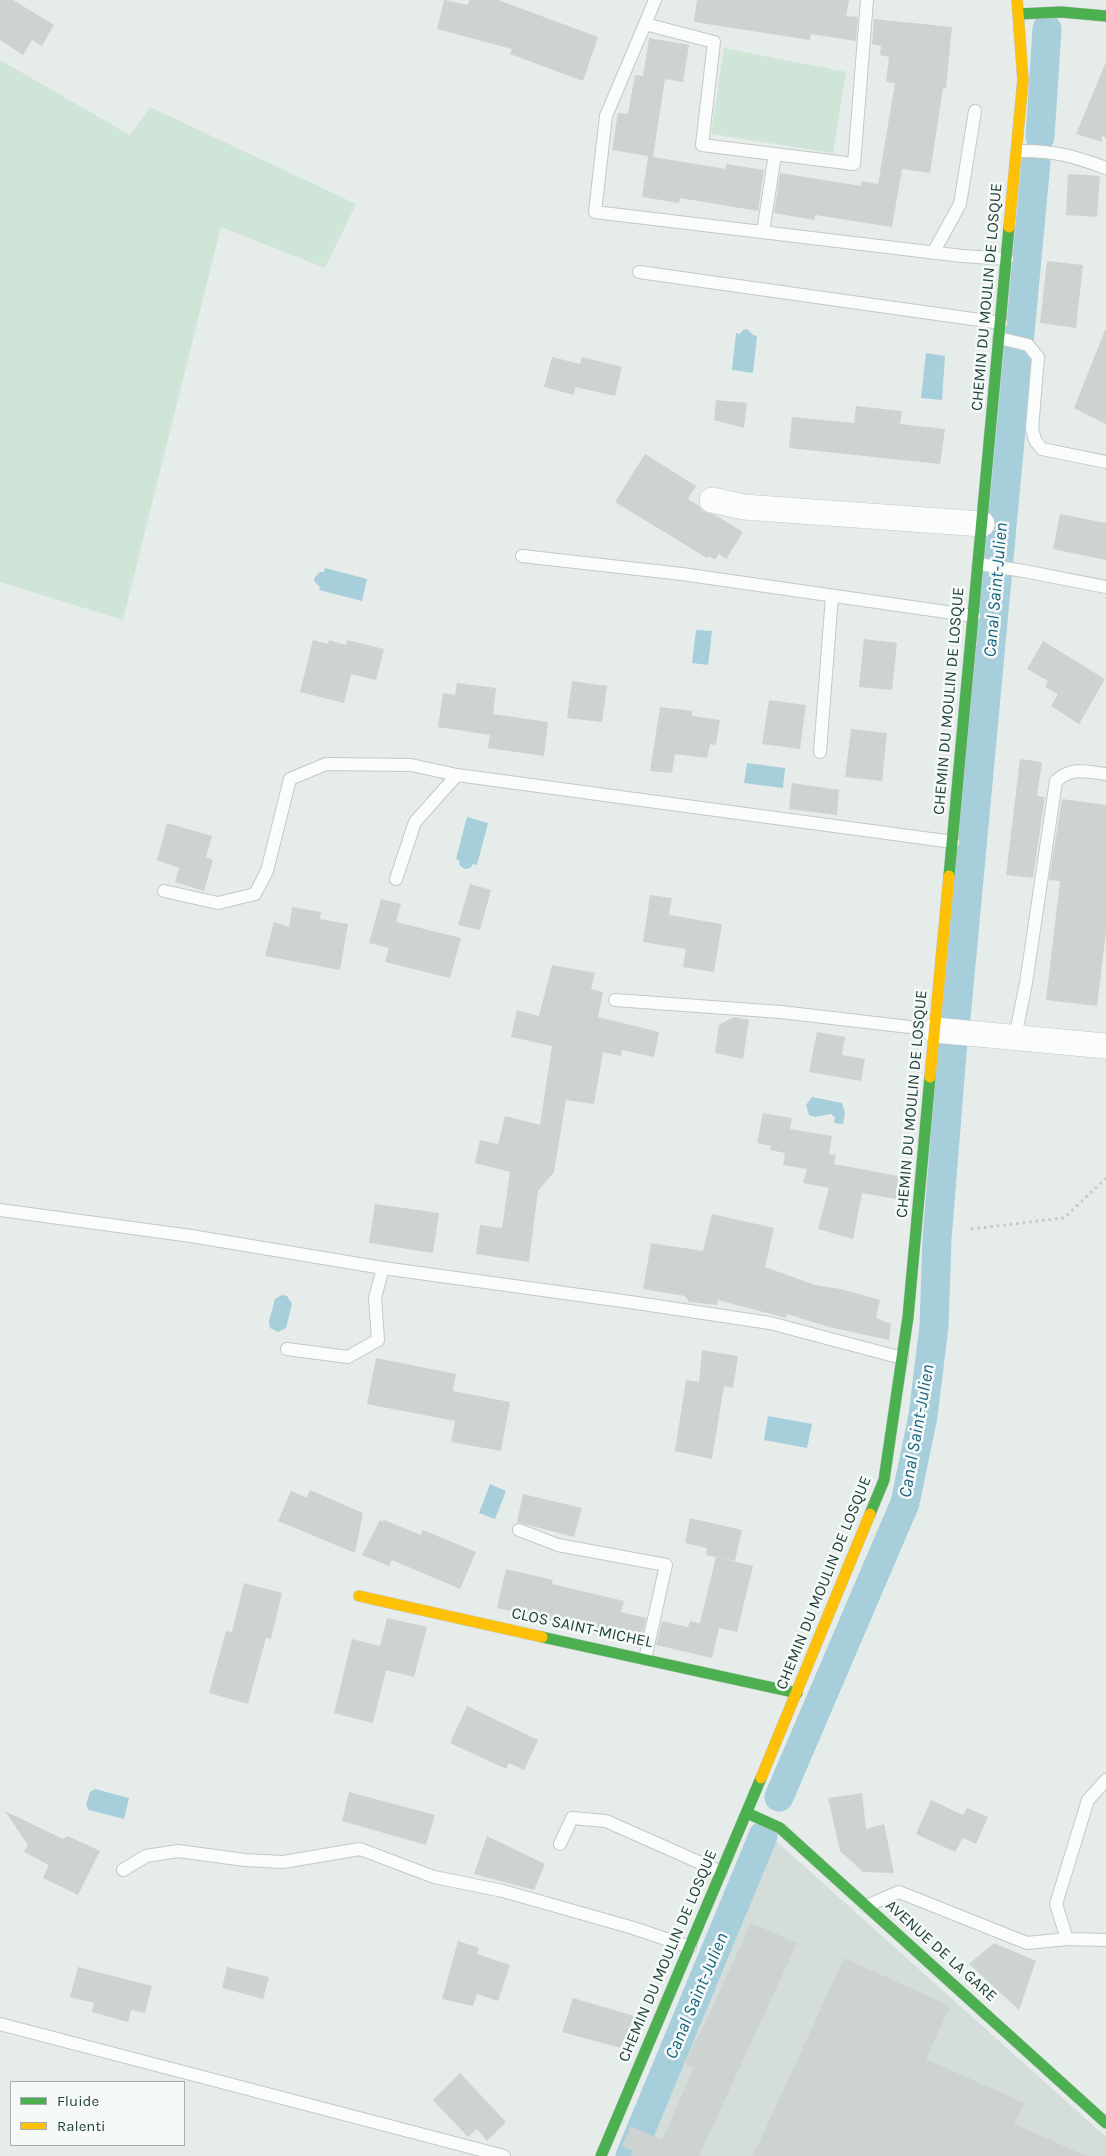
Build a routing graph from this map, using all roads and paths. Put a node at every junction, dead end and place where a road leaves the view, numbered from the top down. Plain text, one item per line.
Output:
1 (655, 0) edge
2 (867, 0) edge
3 (1017, 0) edge
4 (1019, 14) junction
5 (1106, 16) edge
6 (644, 24) junction
7 (974, 111) dead end
8 (1022, 151) junction
9 (776, 154) junction
10 (1106, 168) edge
11 (763, 232) junction
12 (933, 253) junction
13 (1007, 259) junction
14 (639, 272) dead end
15 (1001, 323) junction
16 (1004, 339) junction
17 (1106, 462) edge
18 (712, 500) dead end
19 (982, 524) junction
20 (522, 556) dead end
21 (984, 565) junction
22 (1106, 587) edge
23 (832, 596) junction
24 (974, 616) junction
25 (820, 752) dead end
26 (1106, 774) edge
27 (457, 775) junction
28 (953, 842) junction
29 (396, 879) dead end
30 (164, 891) dead end
31 (614, 1000) dead end
32 (939, 1030) junction
33 (1014, 1037) junction
34 (1106, 1046) edge
35 (1106, 1178) edge
36 (0, 1210) edge
37 (972, 1229) dead end
38 (383, 1268) junction
39 (287, 1349) dead end
40 (902, 1358) junction
41 (519, 1530) dead end
42 (359, 1596) dead end
43 (645, 1659) junction
44 (797, 1693) junction
45 (1106, 1780) edge
46 (747, 1813) junction
47 (560, 1844) dead end
48 (123, 1870) dead end
49 (721, 1872) junction
50 (866, 1906) junction
51 (1067, 1939) junction
52 (1106, 1940) edge
53 (690, 1947) junction
54 (0, 2024) edge
55 (1106, 2123) edge
56 (504, 2156) edge
57 (601, 2156) edge

1 - 6 lane
2 - 9 lane
3 - 4 street, CHEMIN DU MOULIN DE LOSQUE
4 - 5 street
4 - 8 street, CHEMIN DU MOULIN DE LOSQUE
6 - 9 lane
6 - 11 lane
7 - 12 lane
8 - 10 lane
8 - 13 street, CHEMIN DU MOULIN DE LOSQUE
9 - 11 lane
11 - 12 lane
12 - 13 lane
13 - 15 street, CHEMIN DU MOULIN DE LOSQUE
14 - 15 lane
15 - 16 street, CHEMIN DU MOULIN DE LOSQUE
16 - 17 lane
16 - 19 street, CHEMIN DU MOULIN DE LOSQUE
18 - 19 street
19 - 21 street, CHEMIN DU MOULIN DE LOSQUE
20 - 23 lane
21 - 22 lane
21 - 24 street, CHEMIN DU MOULIN DE LOSQUE
23 - 24 lane
23 - 25 lane
24 - 28 street, CHEMIN DU MOULIN DE LOSQUE
26 - 33 lane
27 - 28 lane
27 - 29 lane
27 - 30 lane
28 - 32 street, CHEMIN DU MOULIN DE LOSQUE
31 - 32 lane
32 - 33 street
32 - 40 street, CHEMIN DU MOULIN DE LOSQUE
33 - 34 street
35 - 37 path
36 - 38 lane
38 - 39 lane
38 - 40 lane
40 - 44 street, CHEMIN DU MOULIN DE LOSQUE
41 - 43 lane
42 - 43 street, CLOS SAINT-MICHEL
43 - 44 street, CLOS SAINT-MICHEL
44 - 46 street, CHEMIN DU MOULIN DE LOSQUE
45 - 51 lane
46 - 49 street, CHEMIN DU MOULIN DE LOSQUE
46 - 50 street, AVENUE DE LA GARE
47 - 49 lane
48 - 53 lane
49 - 53 street, CHEMIN DU MOULIN DE LOSQUE
50 - 51 lane
50 - 55 street, AVENUE DE LA GARE
51 - 52 lane
53 - 57 street, CHEMIN DU MOULIN DE LOSQUE
54 - 56 lane

